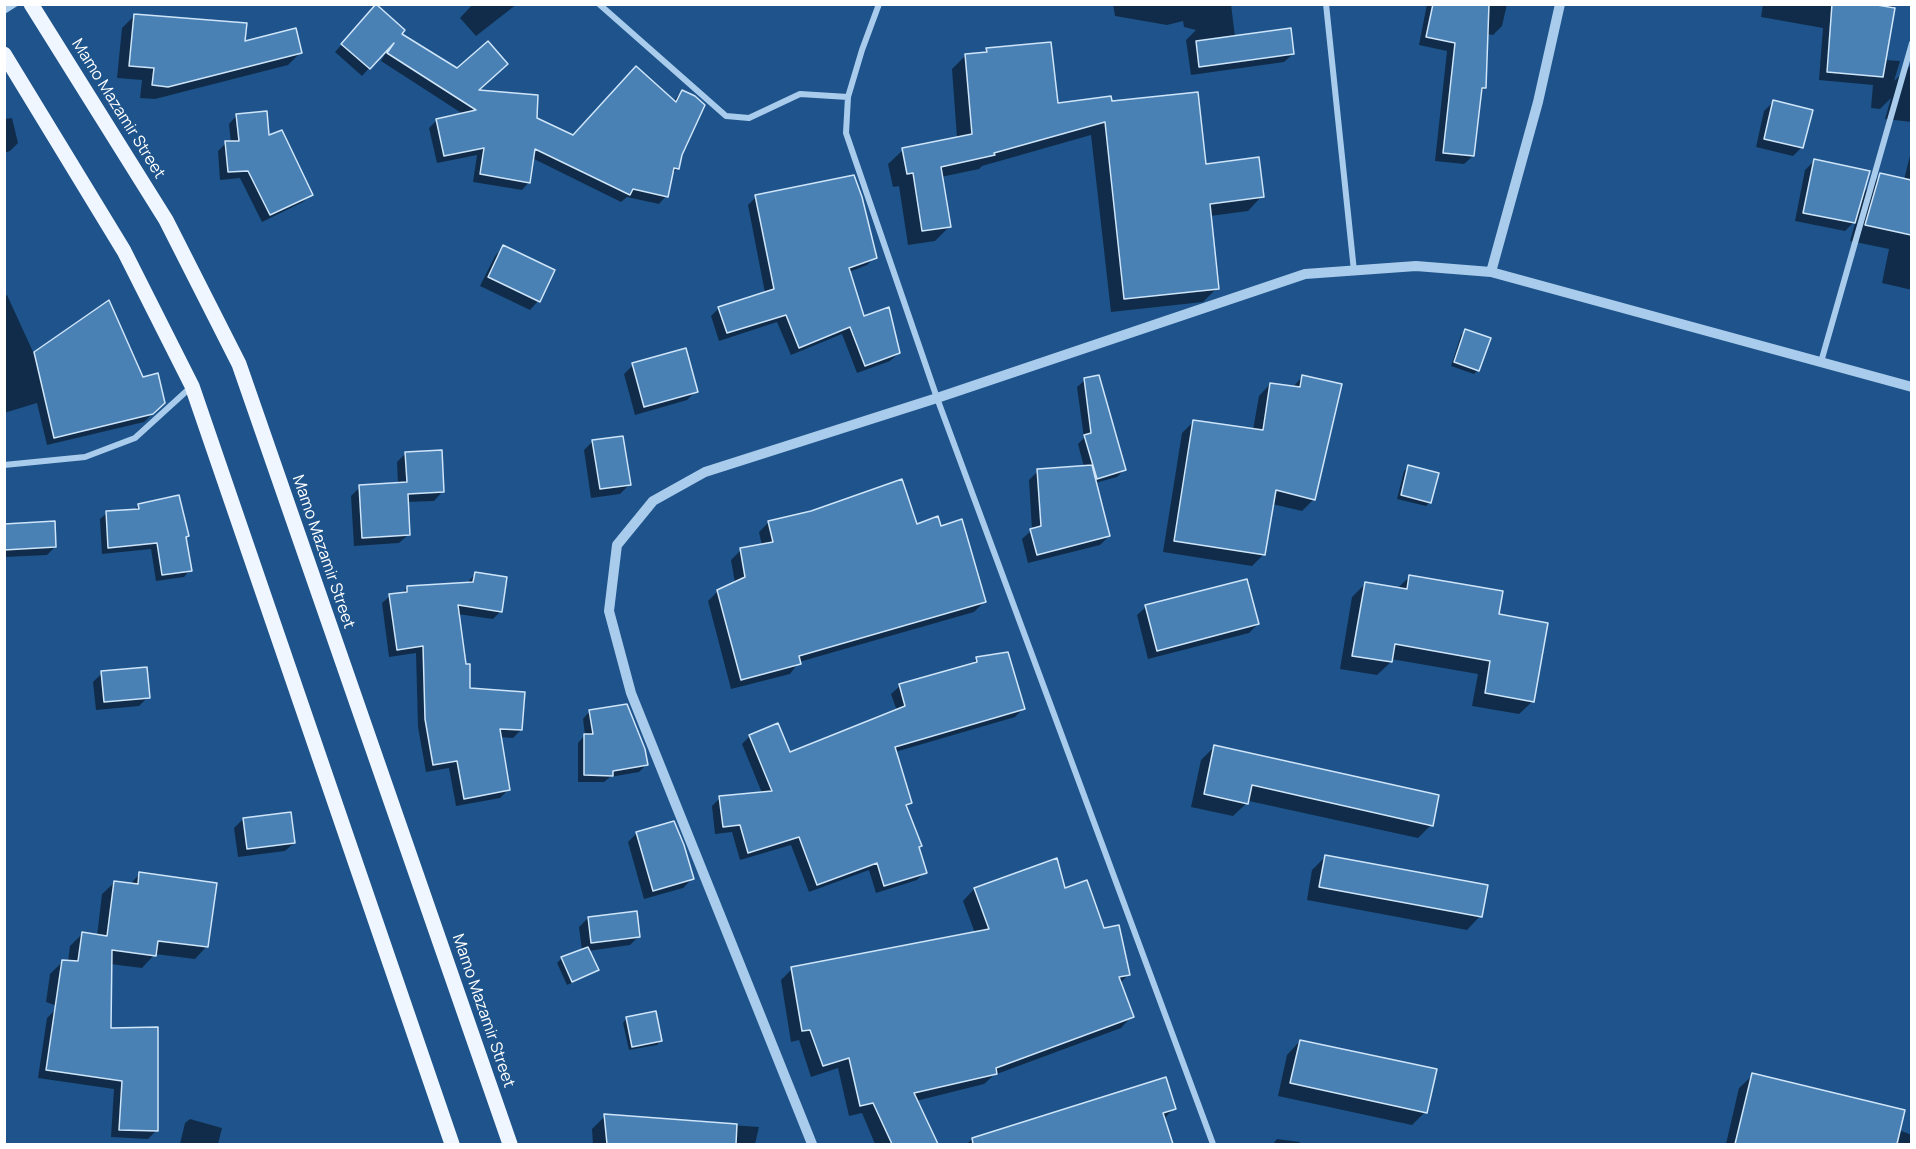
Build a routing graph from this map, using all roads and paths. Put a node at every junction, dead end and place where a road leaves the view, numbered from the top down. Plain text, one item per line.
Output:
1 (15, 4) edge
2 (31, 4) edge
3 (600, 4) edge
4 (879, 4) edge
5 (1326, 4) edge
6 (1560, 4) edge
7 (4, 11) edge
8 (1911, 43) edge
9 (4, 54) edge
10 (848, 97) junction
11 (1354, 271) junction
12 (1491, 272) junction
13 (1821, 362) junction
14 (192, 386) junction
15 (1911, 387) edge
16 (937, 398) junction
17 (4, 465) edge
18 (452, 1144) edge
19 (510, 1144) edge
20 (812, 1144) edge
21 (1213, 1144) edge

1 - 7 street
2 - 19 main road, Mamo Mazamir Street
3 - 10 street
4 - 10 street
5 - 11 street
6 - 12 street
8 - 13 street
9 - 14 main road
10 - 16 street
11 - 12 street
11 - 16 street
12 - 13 street
13 - 15 street
14 - 17 street
14 - 18 main road
16 - 20 street
16 - 21 street

